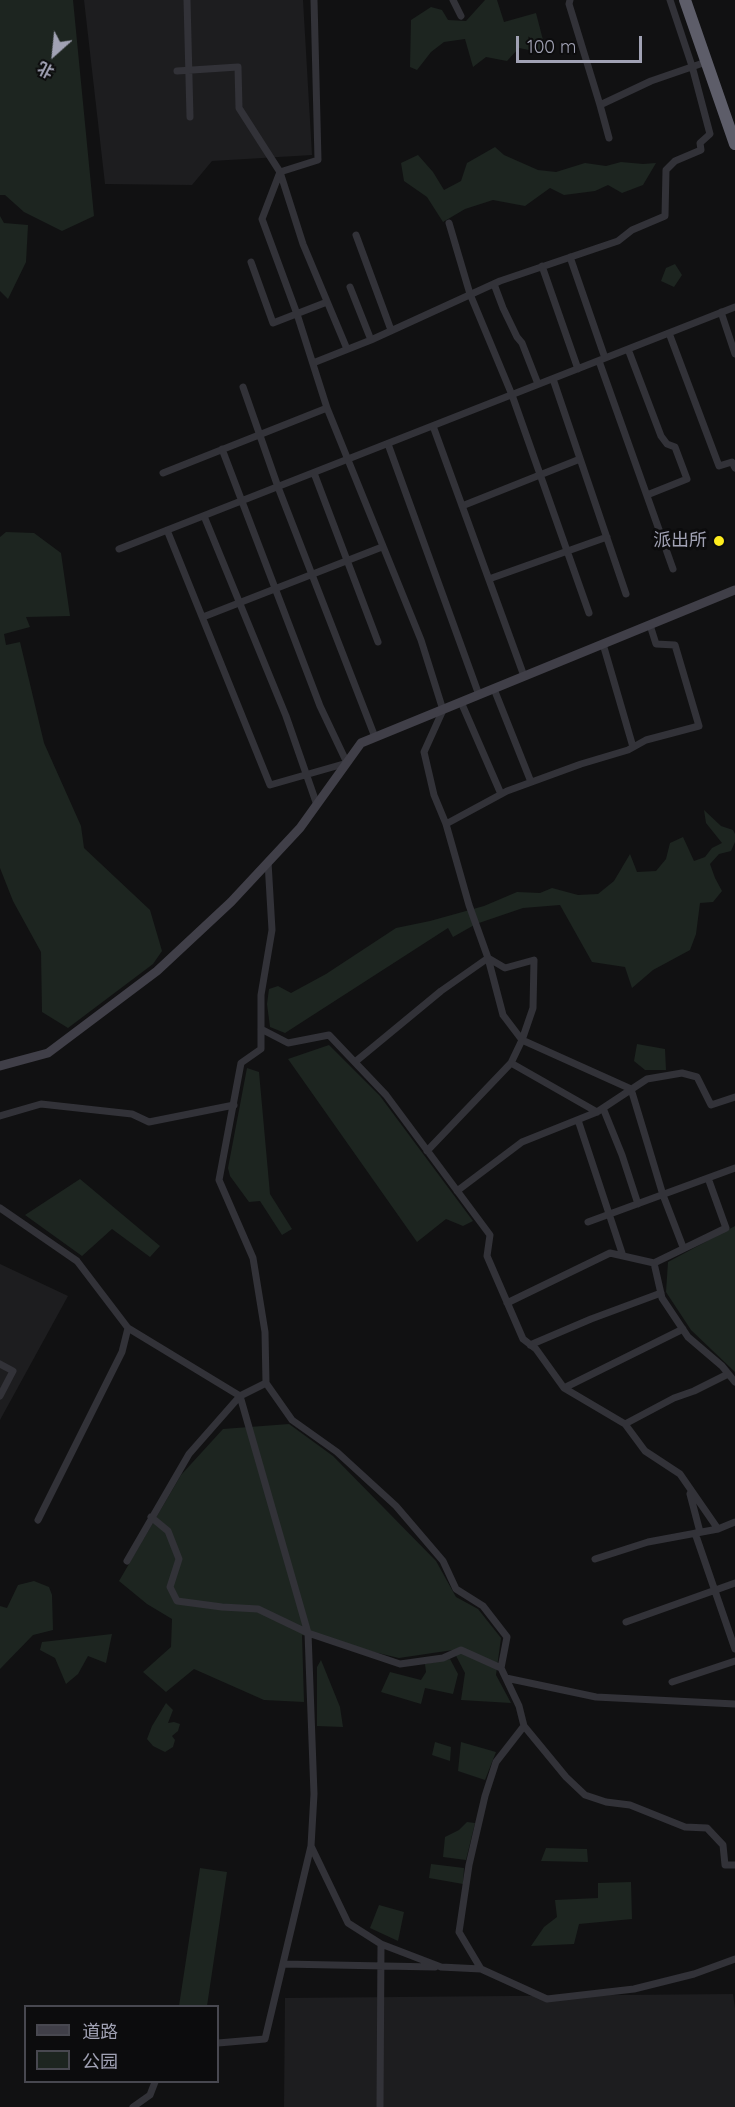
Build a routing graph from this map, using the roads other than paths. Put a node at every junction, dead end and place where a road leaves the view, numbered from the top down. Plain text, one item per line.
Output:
1 (187, 0) edge
2 (314, 0) edge
3 (453, 0) edge
4 (570, 0) edge
5 (670, 0) edge
6 (685, 0) edge
7 (461, 16) dead end
8 (706, 62) junction
9 (692, 66) junction
10 (189, 70) junction
11 (177, 71) dead end
12 (600, 105) junction
13 (190, 117) dead end
14 (609, 138) dead end
15 (735, 144) edge
16 (280, 172) junction
17 (449, 223) dead end
18 (356, 235) dead end
19 (570, 257) junction
20 (251, 262) dead end
21 (542, 266) junction
22 (494, 284) junction
23 (350, 286) dead end
24 (470, 294) junction
25 (327, 302) junction
26 (735, 307) edge
27 (721, 312) junction
28 (297, 314) junction
29 (392, 330) junction
30 (669, 333) junction
31 (371, 340) junction
32 (347, 349) junction
33 (628, 349) junction
34 (735, 354) edge
35 (602, 359) junction
36 (313, 363) junction
37 (578, 369) junction
38 (553, 379) junction
39 (538, 384) junction
40 (243, 387) dead end
41 (512, 395) junction
42 (327, 408) junction
43 (433, 426) junction
44 (260, 434) junction
45 (388, 444) junction
46 (222, 449) junction
47 (348, 459) junction
48 (580, 459) junction
49 (735, 468) edge
50 (163, 473) dead end
51 (314, 473) junction
52 (540, 476) junction
53 (279, 487) junction
54 (647, 495) junction
55 (242, 501) junction
56 (462, 506) junction
57 (204, 516) junction
58 (167, 530) junction
59 (607, 537) junction
60 (382, 547) junction
61 (119, 549) dead end
62 (567, 551) junction
63 (348, 561) junction
64 (673, 569) dead end
65 (313, 575) junction
66 (489, 579) junction
67 (275, 589) junction
68 (735, 590) edge
69 (627, 594) dead end
70 (239, 603) junction
71 (589, 613) dead end
72 (203, 617) junction
73 (650, 625) junction
74 (378, 642) dead end
75 (603, 644) junction
76 (524, 676) junction
77 (494, 688) junction
78 (479, 695) junction
79 (461, 702) junction
80 (443, 710) junction
81 (375, 737) junction
82 (633, 747) junction
83 (347, 763) junction
84 (307, 775) junction
85 (531, 782) junction
86 (501, 794) junction
87 (317, 805) junction
88 (446, 824) junction
89 (268, 862) junction
90 (488, 957) junction
91 (261, 1029) junction
92 (522, 1040) junction
93 (355, 1062) junction
94 (511, 1063) junction
95 (0, 1066) edge
96 (631, 1089) junction
97 (735, 1097) edge
98 (234, 1105) junction
99 (600, 1110) junction
100 (0, 1116) edge
101 (578, 1120) junction
102 (427, 1150) junction
103 (735, 1168) edge
104 (708, 1178) junction
105 (457, 1191) junction
106 (663, 1195) junction
107 (638, 1204) junction
108 (0, 1208) edge
109 (610, 1215) junction
110 (588, 1222) dead end
111 (683, 1247) junction
112 (623, 1256) junction
113 (654, 1263) junction
114 (661, 1293) junction
115 (507, 1303) junction
116 (128, 1328) junction
117 (683, 1329) junction
118 (530, 1345) junction
119 (0, 1364) edge
120 (728, 1374) junction
121 (735, 1382) edge
122 (266, 1383) junction
123 (564, 1388) junction
124 (0, 1396) edge
125 (240, 1396) junction
126 (625, 1424) junction
127 (688, 1489) junction
128 (151, 1517) junction
129 (38, 1520) dead end
130 (735, 1522) edge
131 (718, 1529) junction
132 (697, 1532) junction
133 (595, 1559) dead end
134 (127, 1561) dead end
135 (735, 1583) edge
136 (714, 1590) junction
137 (626, 1622) dead end
138 (308, 1633) junction
139 (735, 1649) edge
140 (735, 1661) edge
141 (501, 1668) junction
142 (506, 1678) junction
143 (672, 1683) dead end
144 (735, 1704) edge
145 (524, 1726) junction
146 (311, 1846) junction
147 (735, 1864) edge
148 (381, 1944) junction
149 (735, 1959) edge
150 (283, 1964) junction
151 (381, 1966) junction
152 (441, 1967) junction
153 (481, 1969) junction
154 (219, 2043) edge
155 (155, 2083) edge
156 (133, 2107) edge
157 (380, 2107) edge

1 - 10 street
2 - 16 street
3 - 7 street
4 - 12 street
5 - 9 street
6 - 8 highway
8 - 9 street
8 - 15 highway
9 - 12 street
9 - 19 street
10 - 11 street
10 - 13 street
10 - 16 street
12 - 14 street
16 - 25 street
16 - 28 street
17 - 24 street
18 - 29 street
19 - 21 street
19 - 35 street
20 - 28 street
21 - 22 street
21 - 37 street
22 - 24 street
22 - 39 street
23 - 31 street
24 - 29 street
24 - 41 street
25 - 28 street
25 - 32 street
26 - 27 street
27 - 30 street
27 - 34 street
28 - 36 street
29 - 31 street
30 - 33 street
30 - 49 street
31 - 32 street
32 - 36 street
33 - 35 street
33 - 54 street
35 - 37 street
35 - 54 street
36 - 42 street
37 - 38 street
38 - 39 street
38 - 48 street
39 - 41 street
40 - 44 street
41 - 43 street
41 - 52 street
42 - 44 street
42 - 47 street
43 - 45 street
43 - 56 street
44 - 46 street
44 - 53 street
45 - 47 street
45 - 78 street
46 - 50 street
46 - 55 street
47 - 51 street
47 - 60 street
48 - 52 street
48 - 59 street
51 - 53 street
51 - 63 street
52 - 56 street
52 - 62 street
53 - 55 street
53 - 65 street
54 - 64 street
55 - 57 street
55 - 67 street
56 - 66 street
57 - 58 street
57 - 70 street
58 - 61 street
58 - 72 street
59 - 62 street
59 - 69 street
60 - 63 street
60 - 80 street
62 - 66 street
62 - 71 street
63 - 65 street
63 - 74 street
65 - 67 street
65 - 81 street
66 - 76 street
67 - 70 street
67 - 83 street
68 - 73 street
70 - 72 street
70 - 84 street
72 - 84 street
73 - 75 street
73 - 82 street
75 - 76 street
75 - 82 street
76 - 77 street
77 - 78 street
77 - 85 street
78 - 79 street
79 - 80 street
79 - 86 street
80 - 81 street
80 - 88 street
81 - 83 street
82 - 85 street
83 - 84 street
83 - 87 street
84 - 87 street
85 - 86 street
86 - 88 street
87 - 89 street
88 - 90 street
89 - 91 street
89 - 95 street
90 - 92 street
90 - 92 street
90 - 93 street
91 - 93 street
91 - 98 street
92 - 94 street
92 - 96 street
93 - 102 street
94 - 99 street
94 - 102 street
96 - 97 street
96 - 99 street
96 - 106 street
98 - 100 street
98 - 122 street
99 - 101 street
99 - 107 street
101 - 105 street
101 - 109 street
102 - 105 street
103 - 104 street
104 - 106 street
104 - 111 street
105 - 115 street
106 - 107 street
106 - 111 street
107 - 109 street
108 - 116 street
109 - 110 street
109 - 112 street
111 - 113 street
112 - 113 street
112 - 115 street
113 - 114 street
114 - 117 street
114 - 118 street
115 - 118 street
116 - 125 street
116 - 129 street
117 - 120 street
117 - 123 street
118 - 123 street
119 - 124 street
120 - 121 street
120 - 126 street
122 - 125 street
122 - 141 street
123 - 126 street
125 - 128 street
125 - 138 street
126 - 127 street
127 - 131 street
127 - 132 street
128 - 134 street
128 - 138 street
130 - 131 street
131 - 132 street
132 - 133 street
132 - 136 street
135 - 136 street
136 - 137 street
136 - 139 street
138 - 141 street
138 - 146 street
140 - 143 street
141 - 142 street
142 - 144 street
142 - 145 street
145 - 147 street
145 - 153 street
146 - 148 street
146 - 150 street
148 - 151 street
148 - 152 street
149 - 153 street
150 - 151 street
150 - 154 street
151 - 152 street
151 - 157 street
152 - 153 street
155 - 156 street

